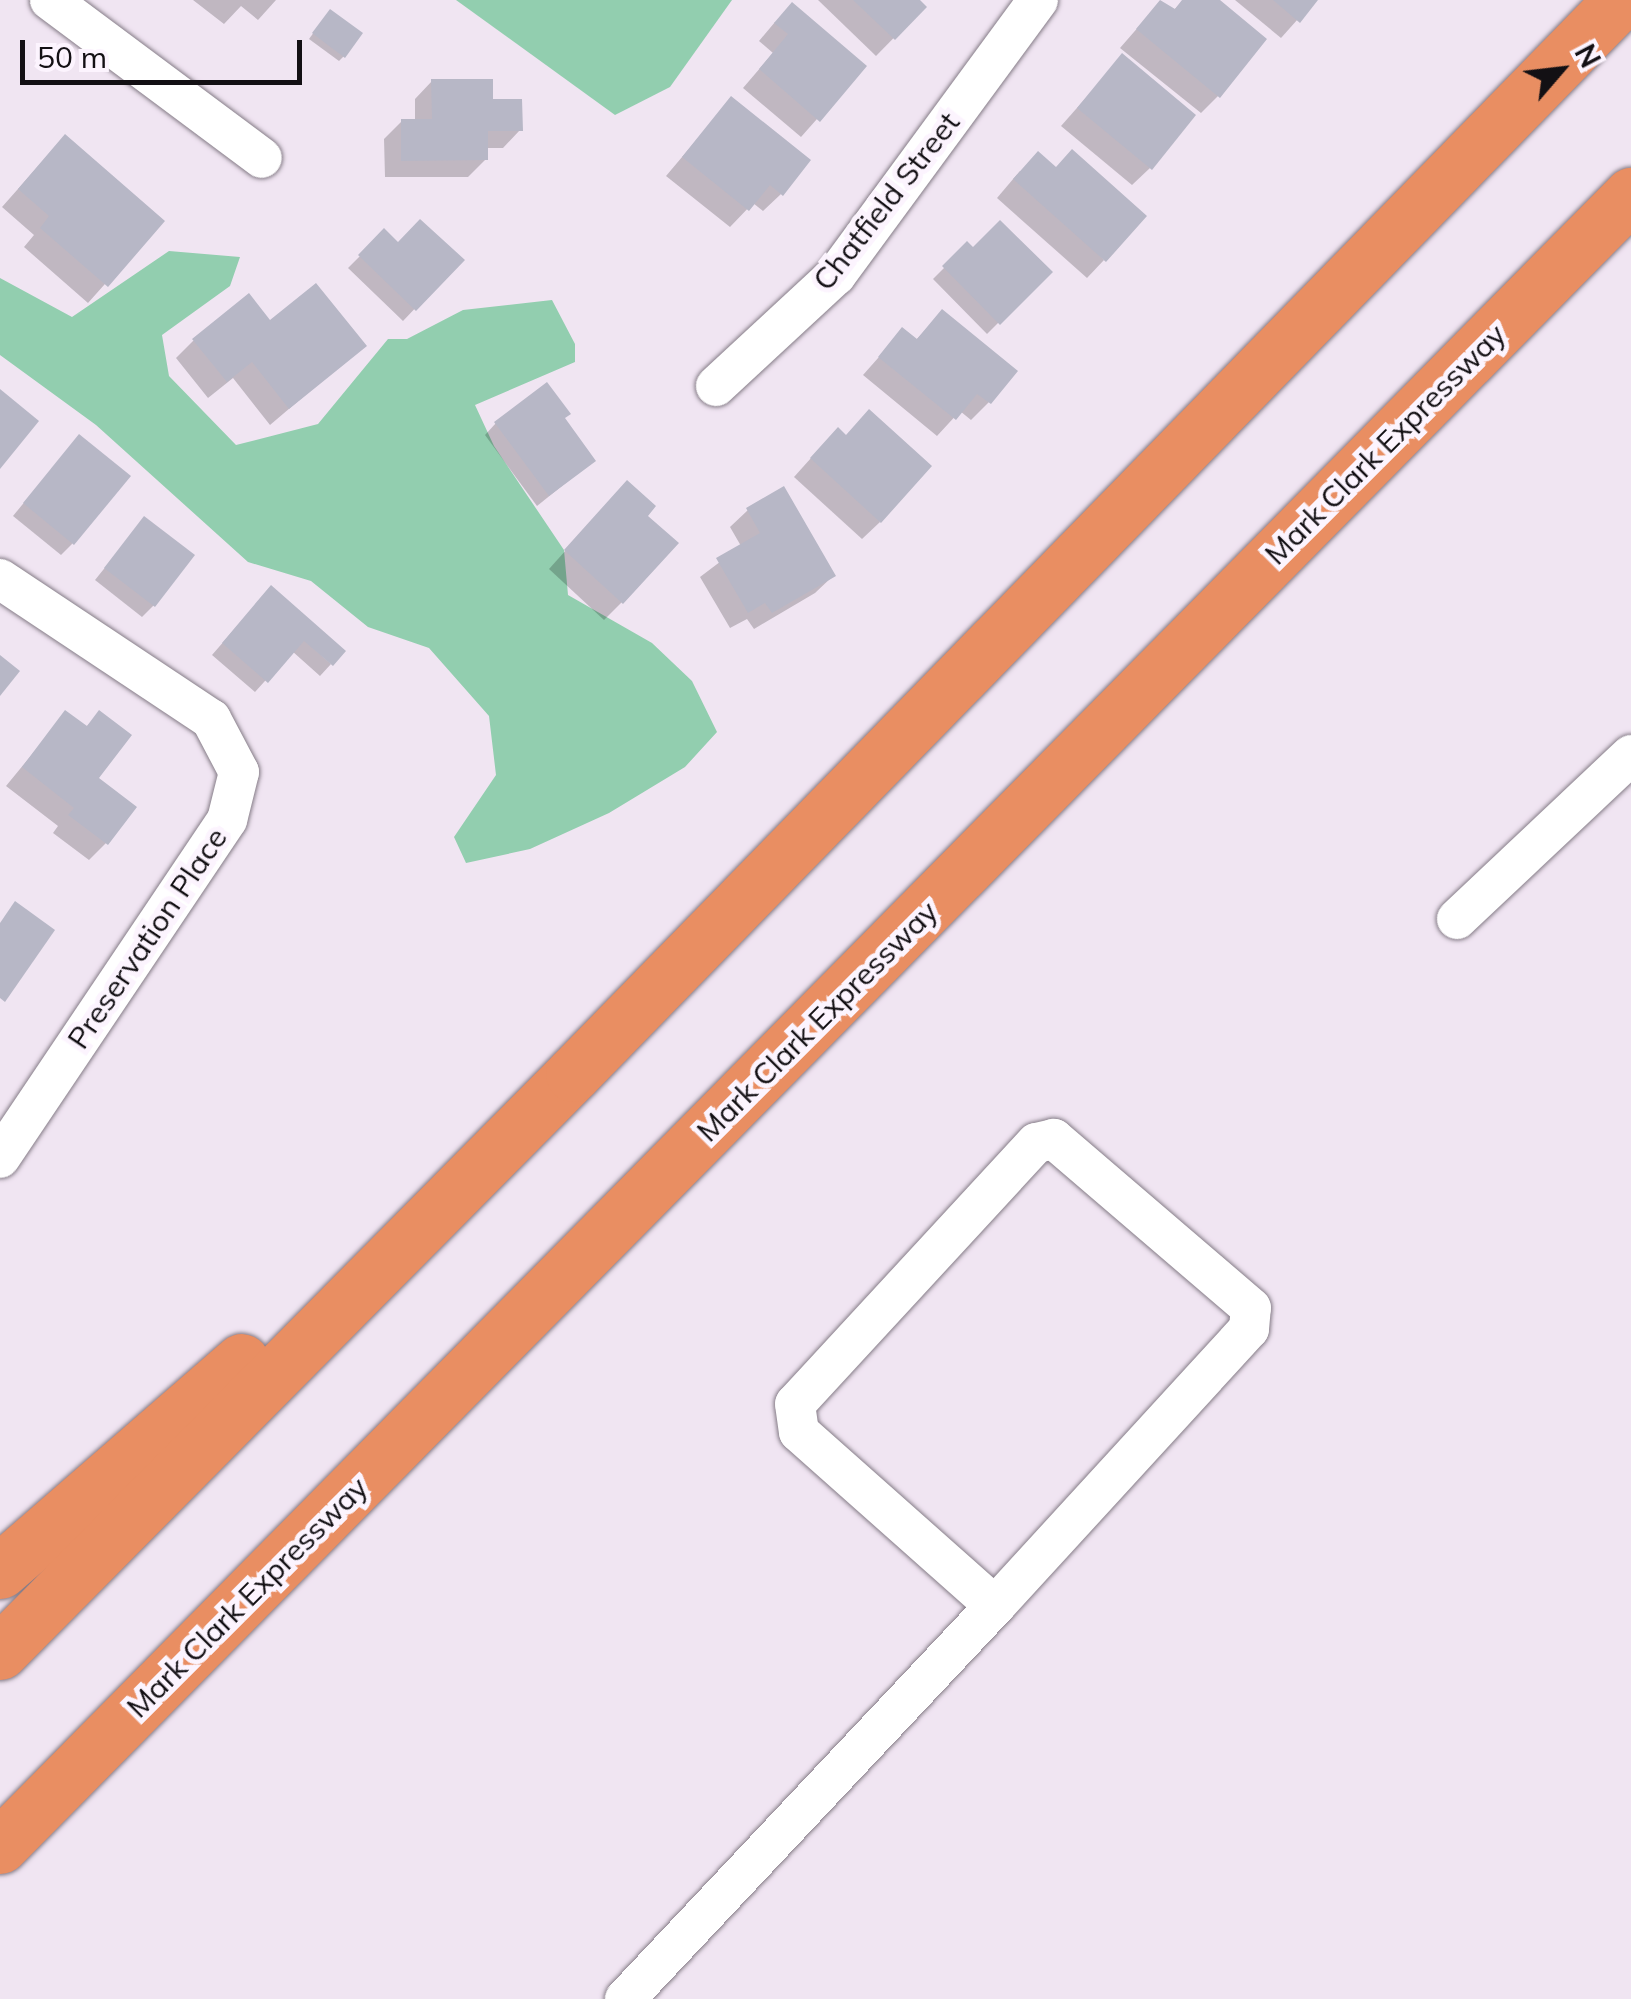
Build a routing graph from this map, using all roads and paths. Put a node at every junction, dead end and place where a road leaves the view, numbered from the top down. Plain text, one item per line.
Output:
1 (50, 0) edge
2 (1038, 0) edge
3 (1621, 0) edge
4 (262, 158) dead end
5 (1631, 195) edge
6 (716, 386) dead end
7 (0, 579) edge
8 (1631, 755) edge
9 (1458, 918) dead end
10 (572, 1074) junction
11 (14, 1106) edge
12 (0, 1158) edge
13 (0, 1572) edge
14 (995, 1606) junction
15 (0, 1652) edge
16 (0, 1846) edge
17 (625, 1999) edge

1 - 4 street
2 - 6 street, Chatfield Street
3 - 10 highway
5 - 16 highway, Mark Clark Expressway
7 - 11 street, Preservation Place
8 - 9 street
10 - 13 highway
10 - 15 highway
11 - 12 street, Preservation Place
14 - 14 street
14 - 17 street

